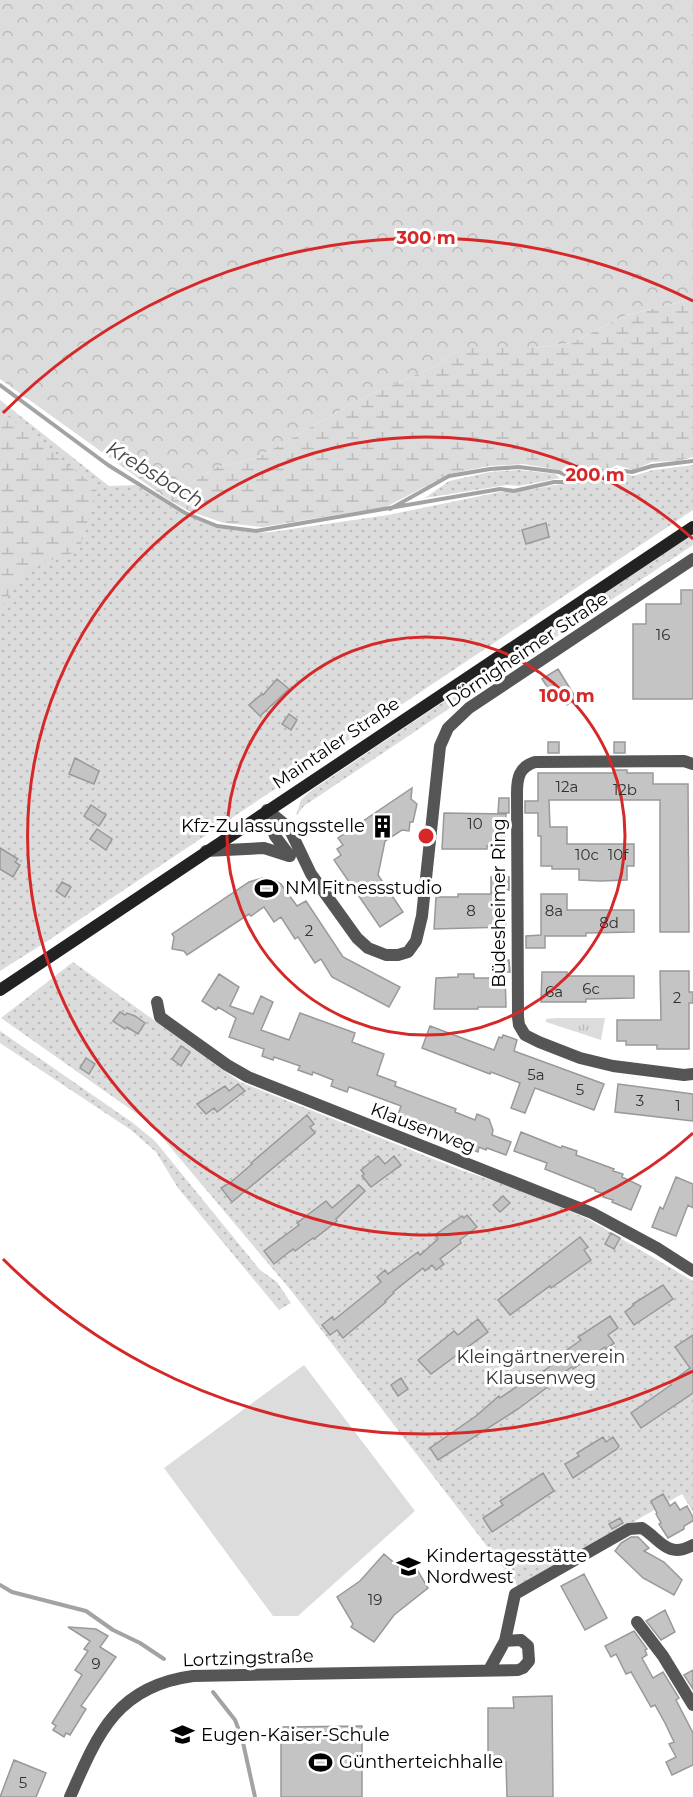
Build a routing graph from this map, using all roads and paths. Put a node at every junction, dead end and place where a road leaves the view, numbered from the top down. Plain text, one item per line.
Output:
1 (693, 527) edge
2 (693, 559) edge
3 (693, 764) edge
4 (267, 810) junction
5 (206, 851) junction
6 (289, 856) junction
7 (311, 874) junction
8 (0, 990) edge
9 (157, 1002) dead end
10 (693, 1074) edge
11 (693, 1271) edge
12 (693, 1545) edge
13 (637, 1622) dead end
14 (506, 1641) junction
15 (489, 1670) junction
16 (693, 1705) edge
17 (70, 1797) edge

1 - 4 main road, Maintaler Straße
2 - 7 street, Dörnigheimer Straße
3 - 10 street, Büdesheimer Ring
4 - 5 main road, Maintaler Straße
4 - 6 street, Dörnigheimer Straße
4 - 7 street, Dörnigheimer Straße
5 - 6 street, Dörnigheimer Straße
5 - 8 main road, Maintaler Straße
6 - 7 street, Dörnigheimer Straße
9 - 11 street, Klausenweg
12 - 14 street
13 - 16 street
14 - 15 street
14 - 15 street, Lortzingstraße
15 - 17 street, Lortzingstraße

